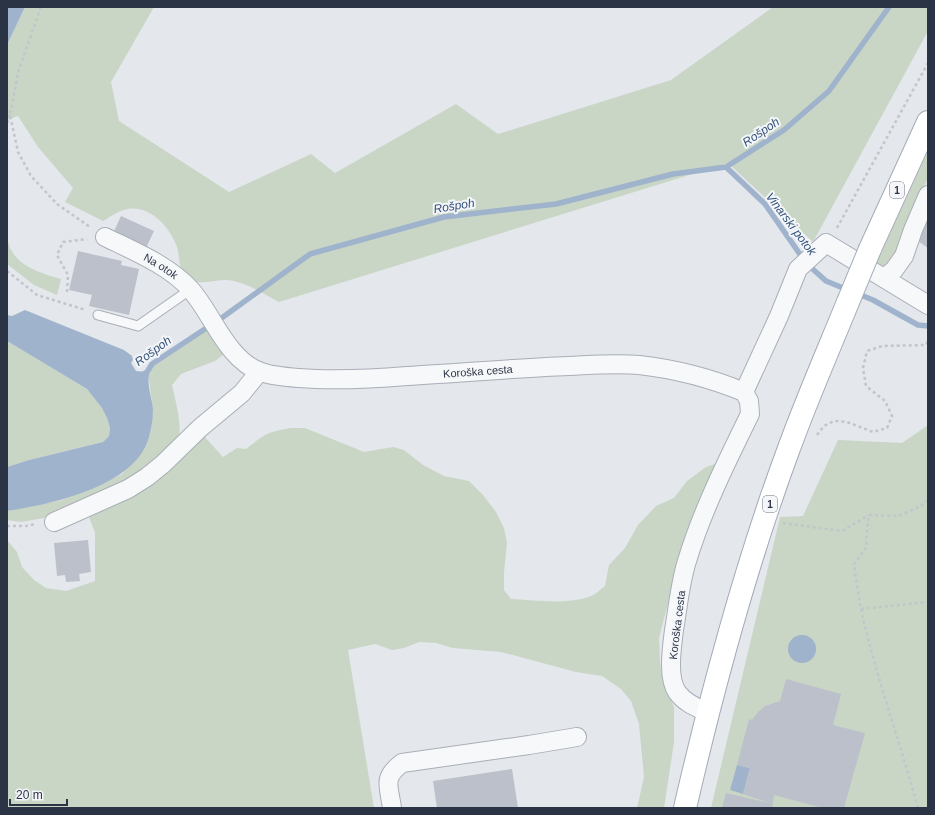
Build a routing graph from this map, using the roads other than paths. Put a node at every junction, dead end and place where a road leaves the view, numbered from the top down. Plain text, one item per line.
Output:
1 (927, 128) edge
2 (928, 195) edge
3 (105, 237) road end
4 (884, 278) junction
5 (191, 289) junction
6 (928, 305) edge
7 (98, 315) road end
8 (223, 337) joint
9 (259, 372) junction
10 (744, 392) junction
11 (54, 522) road end
12 (708, 712) junction
13 (577, 737) dead end
14 (392, 808) edge
15 (685, 808) edge

1 - 12 main road, 1, bridge
2 - 4 street
3 - 5 street, Na otok
4 - 6 street
4 - 10 street
5 - 7 lane
5 - 8 street, Na otok
8 - 9 street, Koroška cesta
9 - 10 street, Koroška cesta
9 - 11 street
10 - 12 street, Koroška cesta
12 - 15 main road, 1
13 - 14 street

